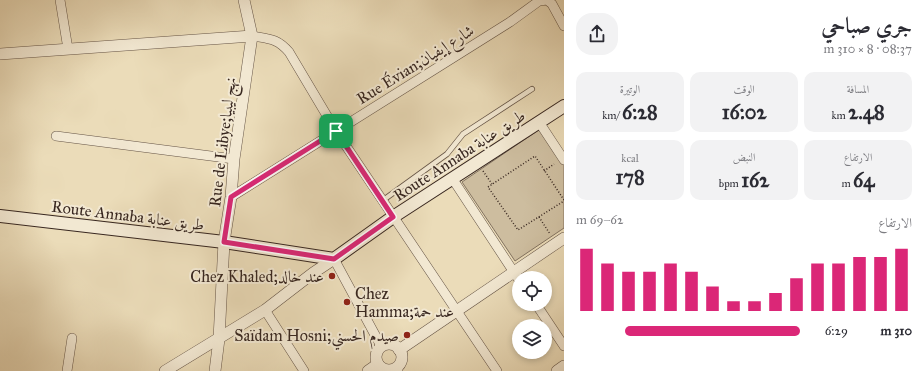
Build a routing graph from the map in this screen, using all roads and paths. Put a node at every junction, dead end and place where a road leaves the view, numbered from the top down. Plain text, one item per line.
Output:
1 (60, 0) edge
2 (244, 0) edge
3 (564, 26) edge
4 (252, 36) junction
5 (68, 49) junction
6 (0, 54) edge
7 (532, 89) dead end
8 (564, 106) edge
9 (539, 122) junction
10 (336, 131) junction
11 (56, 136) dead end
12 (234, 159) junction
13 (476, 162) junction
14 (560, 162) edge
15 (544, 170) junction
16 (452, 178) junction
17 (492, 184) junction
18 (231, 197) junction
19 (564, 200) edge
20 (382, 201) junction
21 (0, 216) edge
22 (393, 217) junction
23 (539, 217) junction
24 (560, 240) edge
25 (224, 242) junction
26 (334, 259) junction
27 (513, 271) edge
28 (522, 271) edge
29 (512, 278) edge
30 (265, 310) junction
31 (456, 310) junction
32 (541, 311) edge
33 (72, 338) dead end
34 (219, 339) junction
35 (381, 346) junction
36 (564, 346) edge
37 (400, 350) junction
38 (378, 364) junction
39 (564, 366) edge
40 (397, 369) edge
41 (67, 371) edge
42 (165, 371) edge
43 (215, 371) edge
44 (304, 371) edge
45 (368, 371) edge
46 (497, 371) edge
47 (556, 371) edge

1 - 5 street
2 - 4 street
3 - 10 street, Rue Évian;شارع إيفيان
4 - 5 street
4 - 10 street
4 - 12 street, Rue de Libye;نهج ليبيا
5 - 6 street
7 - 20 lane
8 - 9 main road, Route Annaba طريق عنابة
9 - 13 main road, Route Annaba طريق عنابة
9 - 14 street
10 - 18 street, Rue Évian;شارع إيفيان
10 - 20 street
11 - 12 street
12 - 18 street, Rue de Libye;نهج ليبيا
13 - 16 main road, Route Annaba طريق عنابة
13 - 17 path
14 - 15 path
15 - 17 path
15 - 19 path
16 - 22 main road, Route Annaba طريق عنابة
16 - 27 street
17 - 23 path
18 - 25 street, Rue de Libye;نهج ليبيا
19 - 23 path
20 - 22 street
21 - 25 main road, Route Annaba طريق عنابة
22 - 26 main road, Route Annaba طريق عنابة
22 - 31 street
23 - 24 path
24 - 28 street
25 - 26 main road, Route Annaba طريق عنابة
25 - 34 street, Rue de Libye;نهج ليبيا
26 - 30 street
26 - 35 street
29 - 31 street
30 - 34 street
30 - 44 street
31 - 37 street
31 - 46 street
32 - 36 street
33 - 41 street
34 - 42 street
34 - 43 street, Rue de Libye;نهج ليبيا
35 - 37 street
35 - 38 street
37 - 40 street
38 - 40 street
38 - 45 street
39 - 47 street

